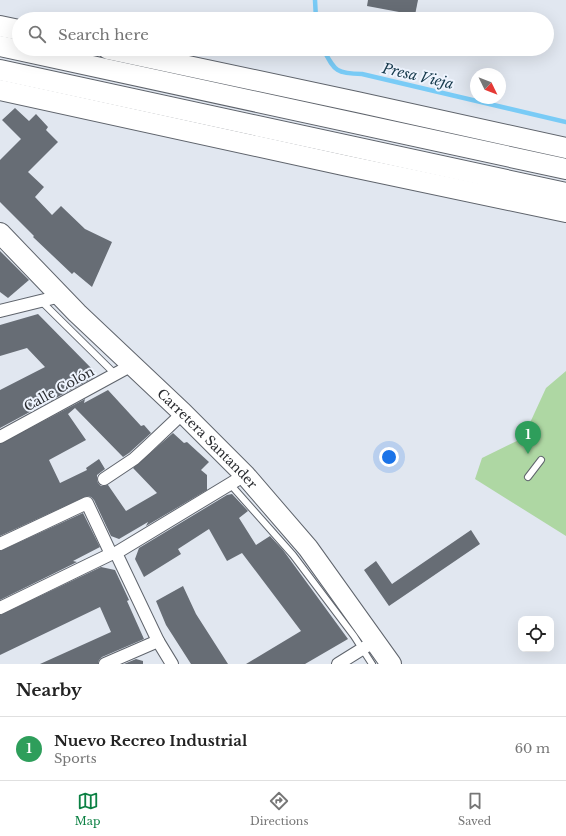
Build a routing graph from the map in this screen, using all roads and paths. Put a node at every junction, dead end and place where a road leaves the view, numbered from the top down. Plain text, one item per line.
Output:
1 (0, 26) edge
2 (12, 29) edge
3 (0, 46) edge
4 (12, 49) edge
5 (46, 56) edge
6 (141, 56) edge
7 (0, 70) edge
8 (0, 90) edge
9 (566, 148) edge
10 (566, 169) edge
11 (566, 193) edge
12 (566, 212) edge
13 (0, 233) edge
14 (61, 296) junction
15 (0, 300) edge
16 (41, 301) junction
17 (5, 310) edge
18 (124, 370) junction
19 (183, 413) junction
20 (0, 437) edge
21 (541, 460) dead end
22 (528, 477) dead end
23 (104, 479) dead end
24 (237, 479) junction
25 (0, 544) edge
26 (113, 554) junction
27 (0, 608) edge
28 (158, 641) junction
29 (368, 645) junction
30 (105, 664) edge
31 (172, 664) edge
32 (338, 664) edge
33 (372, 664) edge
34 (391, 664) edge

1 - 2 highway
3 - 4 highway
5 - 10 highway
6 - 9 highway
7 - 11 highway
8 - 12 highway
13 - 14 highway, Carretera Santander
14 - 16 street
14 - 18 highway, Carretera Santander
15 - 17 street
16 - 17 street
16 - 18 lane, Carretera Santander
18 - 19 highway, Carretera Santander
18 - 20 street, Calle Colón
19 - 23 street
19 - 24 highway, Carretera Santander
21 - 22 lane
24 - 26 street
24 - 29 highway, Carretera Santander
25 - 26 street
26 - 27 street
26 - 28 street
28 - 30 street
28 - 31 street
29 - 32 street
29 - 33 lane, Carretera Santander
29 - 34 highway, Carretera Santander

